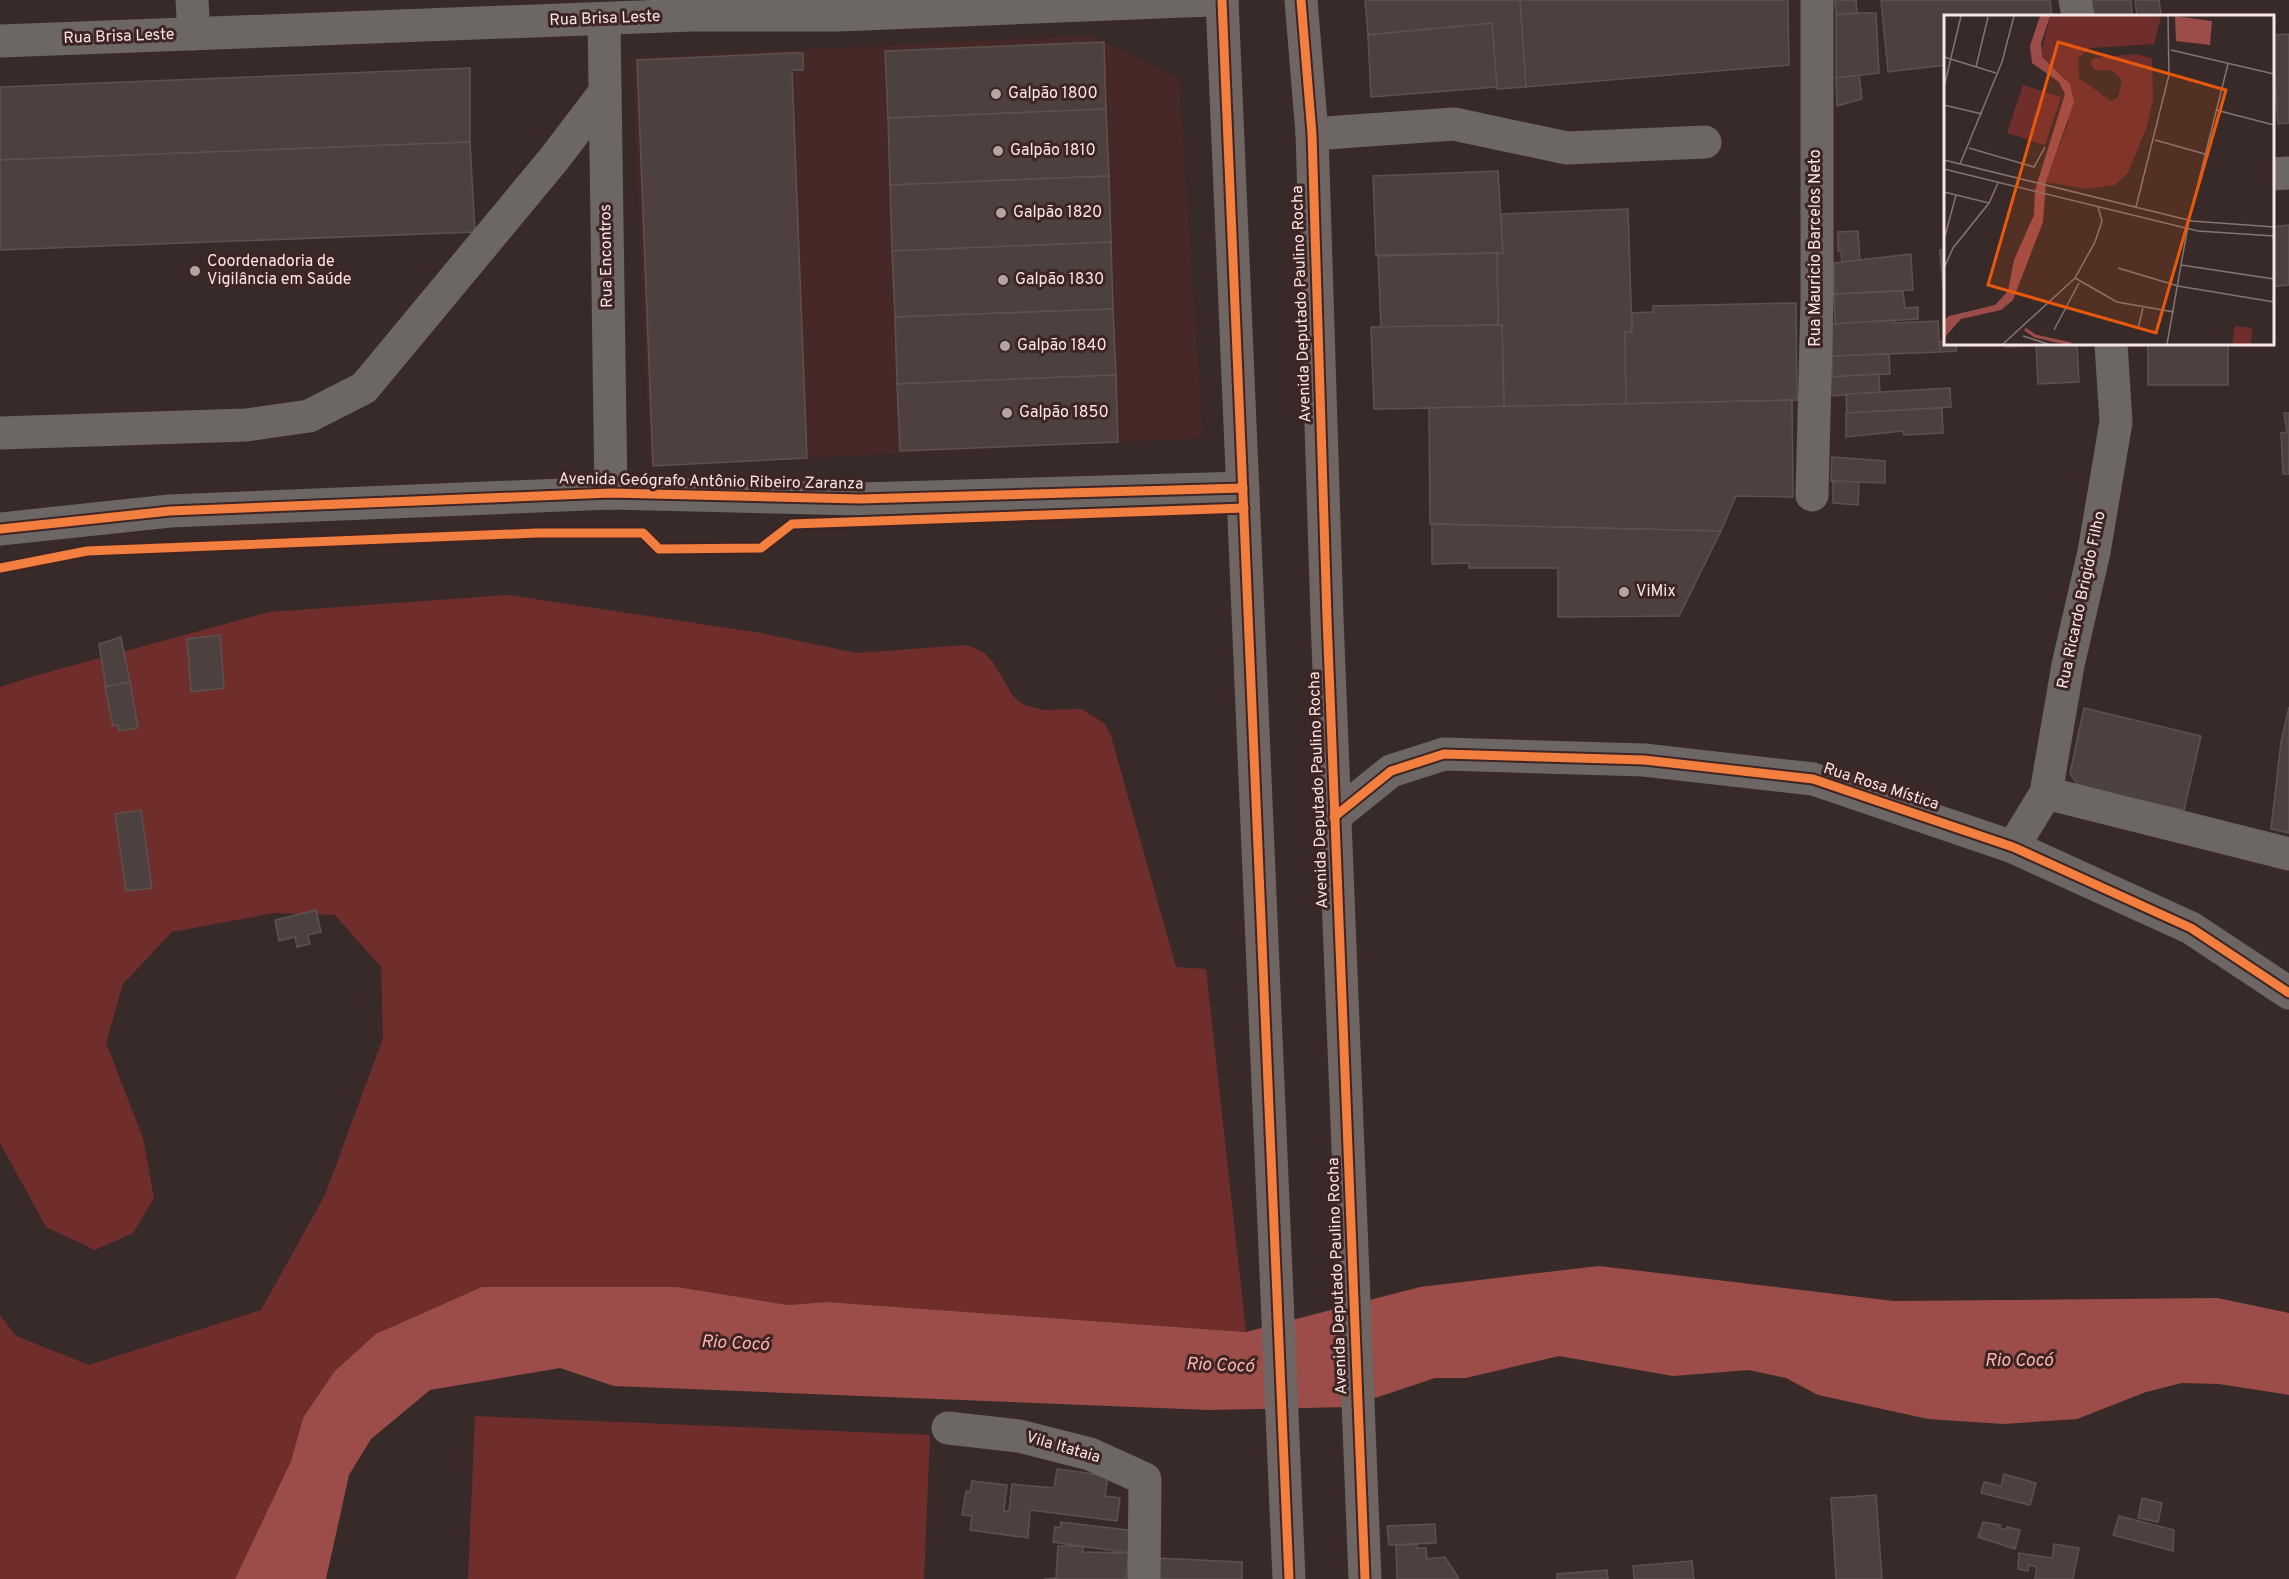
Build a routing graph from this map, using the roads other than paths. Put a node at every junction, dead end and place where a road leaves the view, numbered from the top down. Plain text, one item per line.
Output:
1 (192, 0) edge
2 (1210, 0) edge
3 (1222, 0) edge
4 (1301, 0) edge
5 (1817, 0) edge
6 (2075, 0) edge
7 (2078, 15) edge
8 (604, 19) junction
9 (194, 34) junction
10 (0, 41) edge
11 (605, 92) junction
12 (1312, 134) junction
13 (1706, 142) dead end
14 (2111, 345) edge
15 (0, 433) edge
16 (1243, 488) junction
17 (611, 493) junction
18 (1812, 495) dead end
19 (0, 530) edge
20 (2046, 793) junction
21 (1334, 817) junction
22 (2013, 847) junction
23 (2289, 854) edge
24 (2289, 993) edge
25 (948, 1428) dead end
26 (1144, 1579) edge
27 (1289, 1579) edge
28 (1365, 1579) edge

1 - 9 street
2 - 8 street, Rua Brisa Leste
3 - 16 main road
4 - 12 main road, Avenida Deputado Paulino Rocha
5 - 18 street, Rua Mauricio Barcelos Neto
6 - 7 street
8 - 9 street, Rua Brisa Leste
8 - 11 street, Rua Encontros
9 - 10 street, Rua Brisa Leste
11 - 15 street
11 - 17 street, Rua Encontros
12 - 13 street
12 - 21 main road, Avenida Deputado Paulino Rocha
14 - 20 street, Rua Ricardo Brigido Filho
16 - 17 street, Avenida Geógrafo Antônio Ribeiro Zaranza
16 - 27 main road
17 - 19 street, Avenida Geógrafo Antônio Ribeiro Zaranza
20 - 22 street, Rua Ricardo Brigido Filho
20 - 23 street
21 - 22 street, Rua Rosa Mística
21 - 28 main road, Avenida Deputado Paulino Rocha
22 - 24 street, Rua Rosa Mística
25 - 26 street, Vila Itataia

